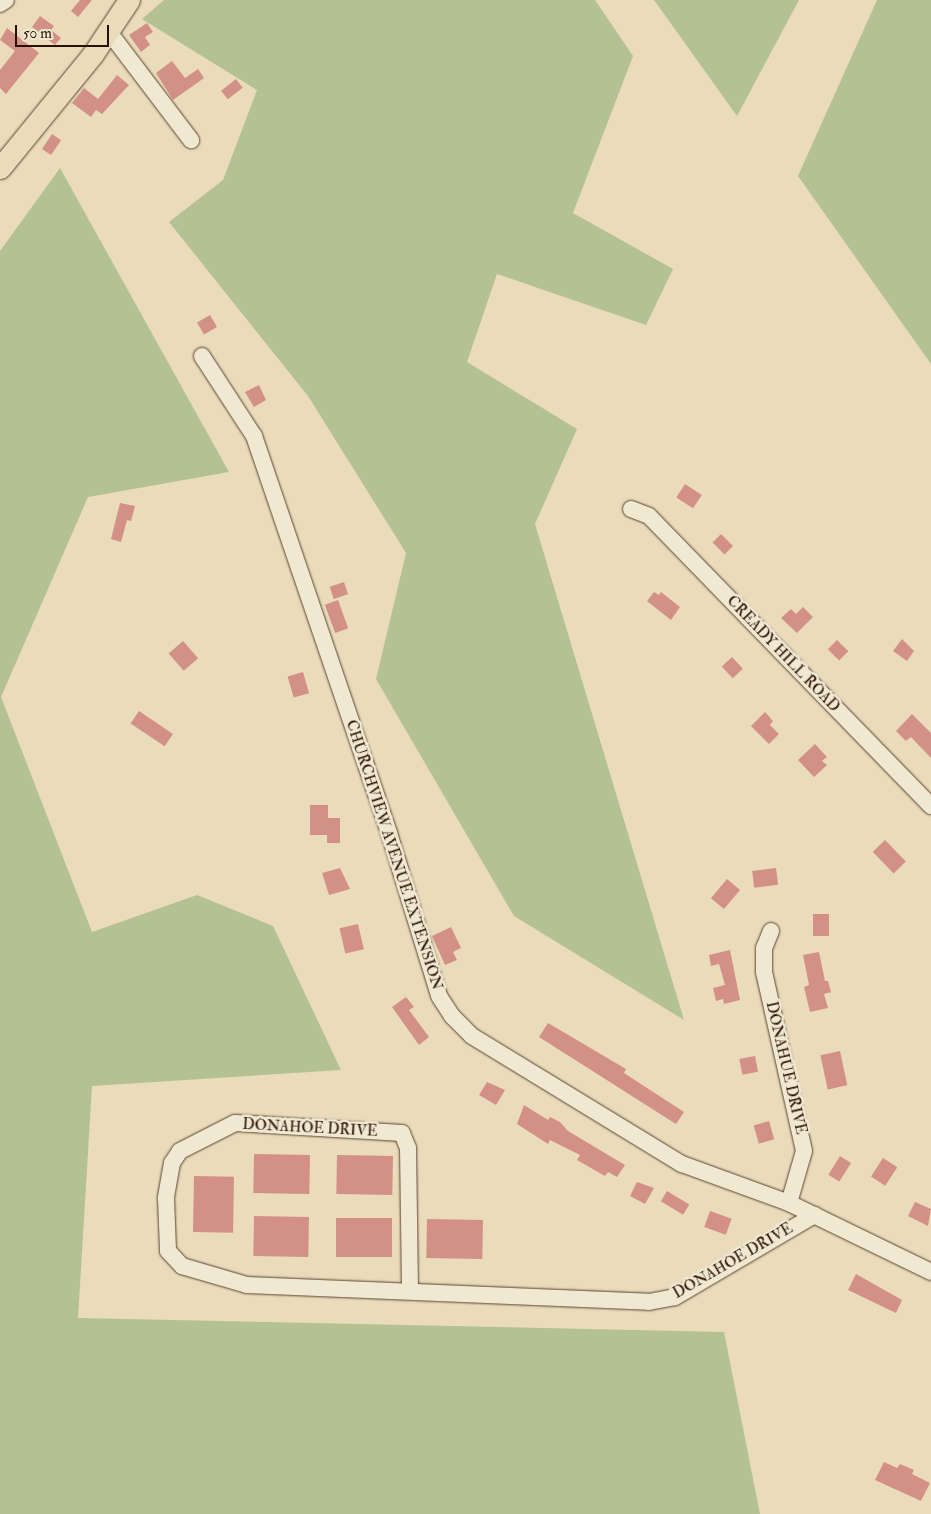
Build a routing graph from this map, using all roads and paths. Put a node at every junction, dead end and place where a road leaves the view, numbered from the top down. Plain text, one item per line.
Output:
1 (6, 0) edge
2 (129, 0) edge
3 (0, 4) edge
4 (109, 32) junction
5 (191, 140) dead end
6 (0, 168) edge
7 (202, 356) dead end
8 (631, 509) dead end
9 (931, 806) edge
10 (770, 931) dead end
11 (789, 1203) junction
12 (815, 1215) junction
13 (931, 1272) edge
14 (410, 1290) junction

1 - 3 street
2 - 4 main road
4 - 5 street
4 - 6 main road
7 - 11 street, CHURCHVIEW AVENUE EXTENSION
8 - 9 street, CREADY HILL ROAD
10 - 11 street, DONAHUE DRIVE
11 - 12 street, CHURCHVIEW AVENUE EXTENSION
12 - 13 street, CHURCHVIEW AVENUE EXTENSION
12 - 14 street, DONAHOE DRIVE
14 - 14 street, DONAHOE DRIVE

